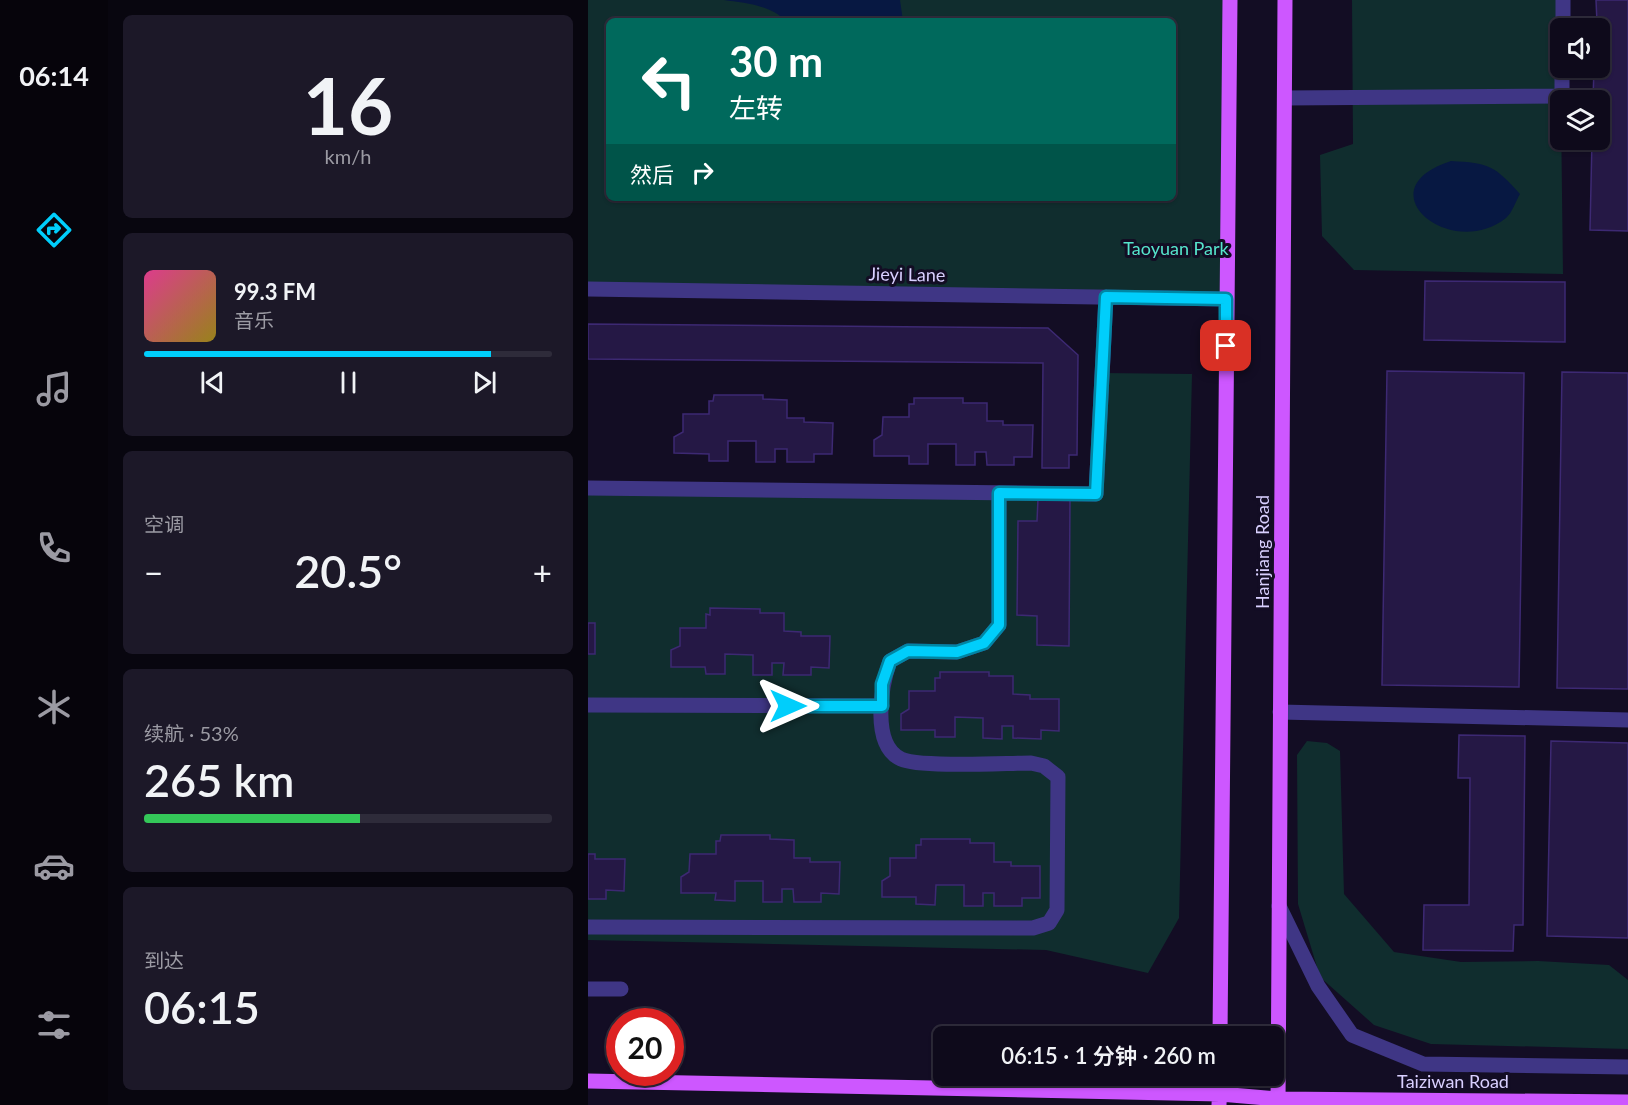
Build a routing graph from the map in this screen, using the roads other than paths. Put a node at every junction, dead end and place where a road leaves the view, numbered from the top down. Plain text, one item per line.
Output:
1 (1230, 0) edge
2 (1285, 0) edge
3 (1563, 0) edge
4 (1563, 18) edge
5 (1562, 78) edge
6 (1285, 98) junction
7 (588, 289) edge
8 (1106, 297) junction
9 (1226, 299) junction
10 (588, 488) edge
11 (999, 493) junction
12 (588, 705) edge
13 (882, 706) junction
14 (1280, 712) junction
15 (1628, 720) edge
16 (1279, 906) junction
17 (588, 927) edge
18 (588, 989) edge
19 (621, 989) dead end
20 (1220, 1026) edge
21 (1628, 1067) edge
22 (588, 1081) edge
23 (1220, 1099) edge
24 (1278, 1102) edge
25 (1628, 1102) edge

1 - 9 main road
2 - 6 main road, Hanjiang Road
3 - 4 street
5 - 6 street
6 - 14 main road, Hanjiang Road
7 - 8 street, Jieyi Lane
8 - 9 street, Jieyi Lane
8 - 11 street
9 - 20 main road
10 - 11 street
11 - 13 street
12 - 13 street
13 - 17 street
14 - 15 street
14 - 16 main road, Hanjiang Road
16 - 21 street
16 - 24 main road, Hanjiang Road
18 - 19 street
22 - 23 main road, Taiziwan Road
23 - 24 main road, Taiziwan Road
24 - 25 main road, Taiziwan Road

